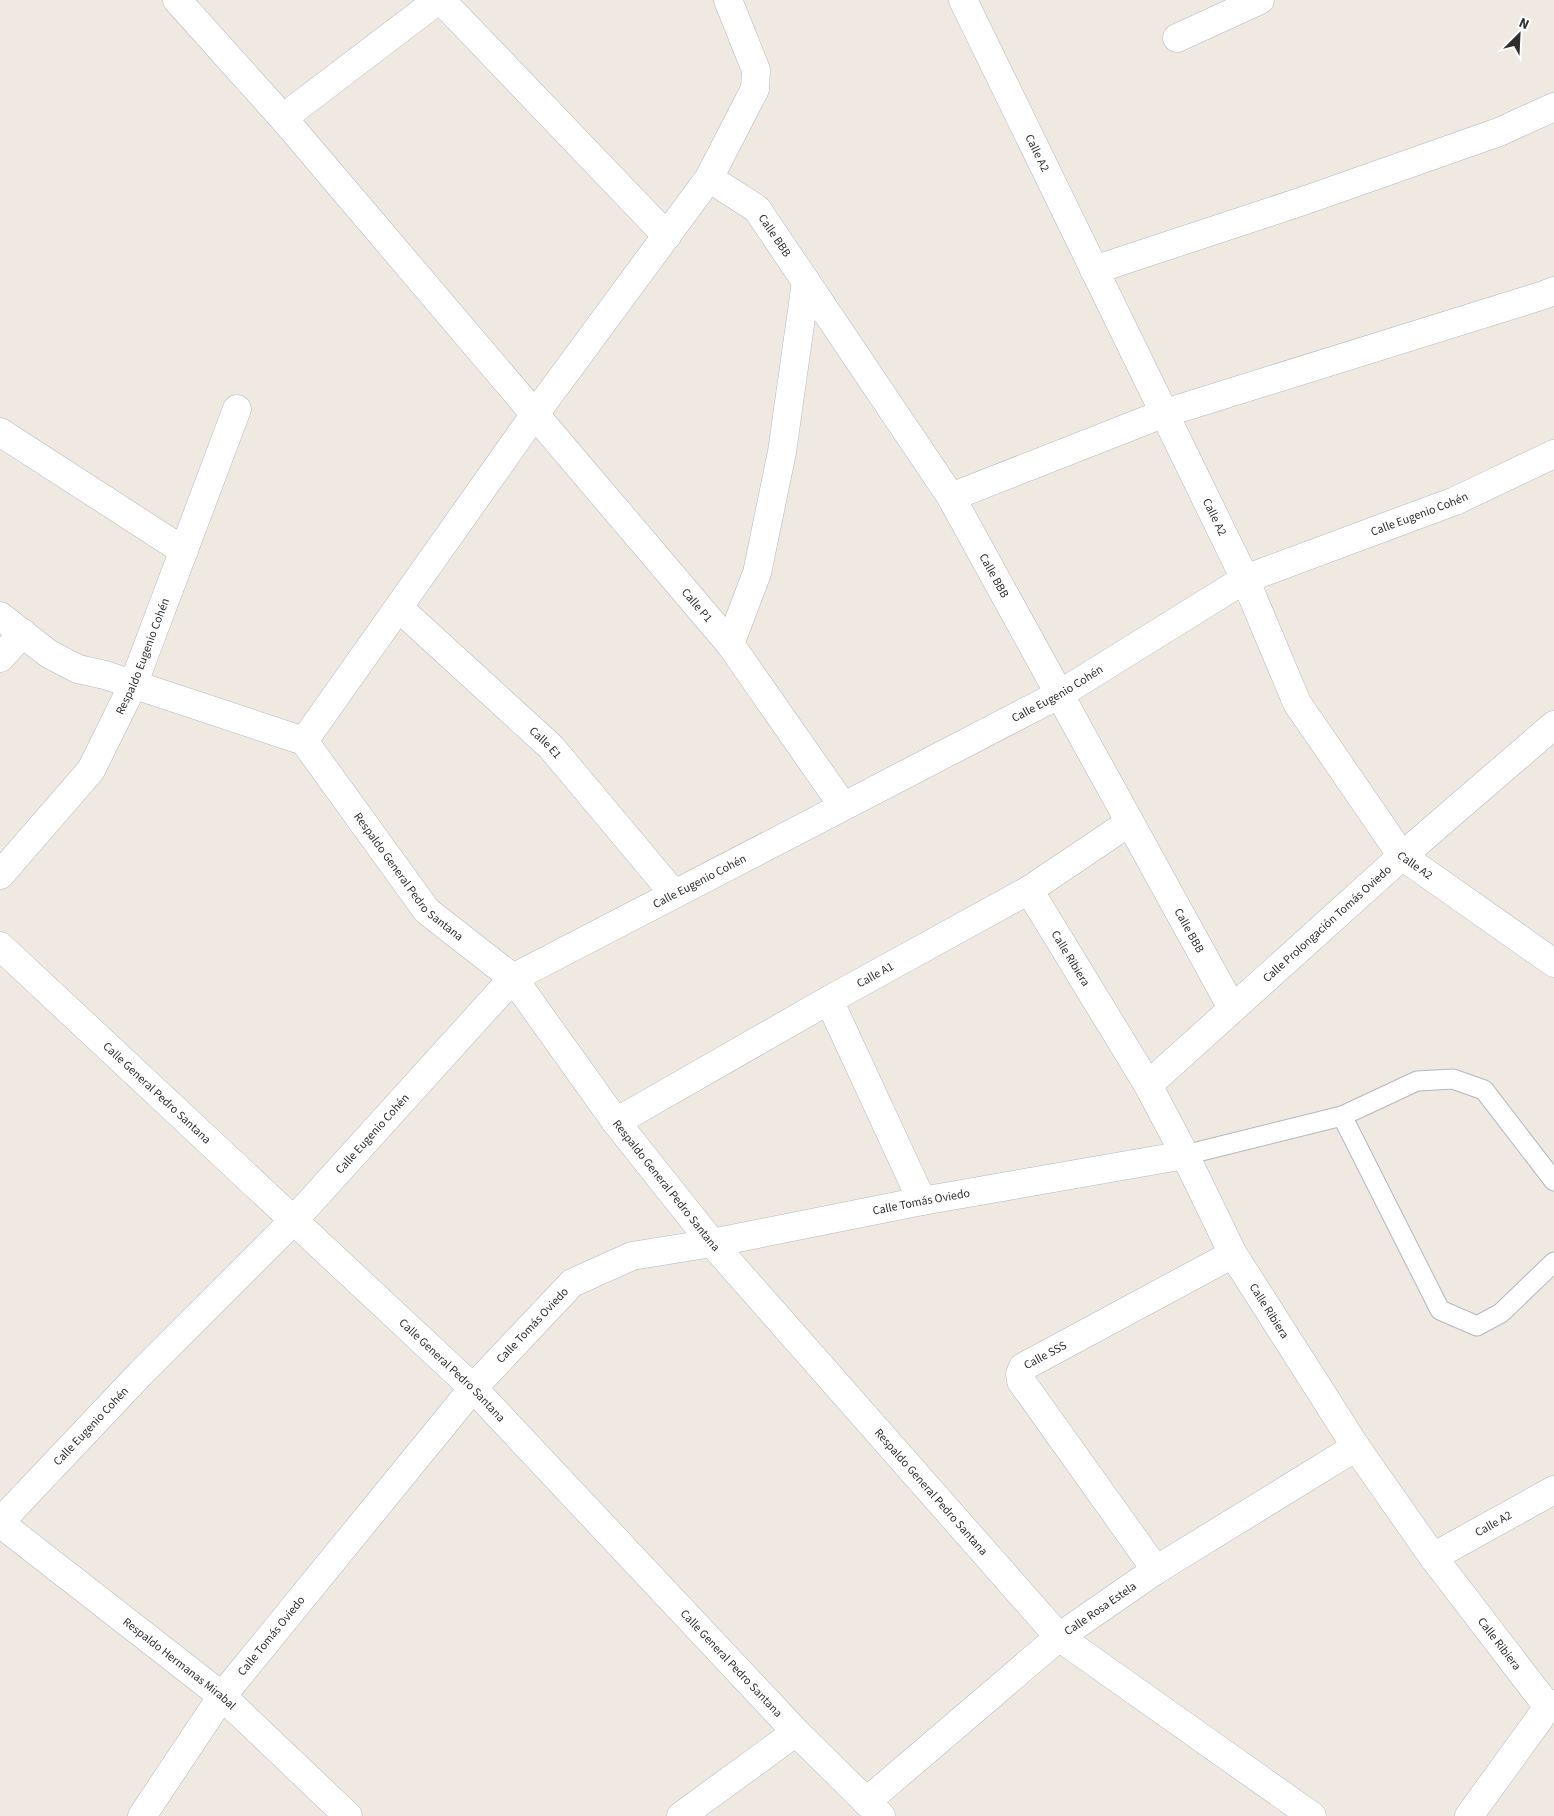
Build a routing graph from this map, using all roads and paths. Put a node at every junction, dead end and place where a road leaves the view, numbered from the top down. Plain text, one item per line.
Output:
1 (177, 0) edge
2 (439, 0) edge
3 (728, 0) edge
4 (964, 0) edge
5 (1260, 0) edge
6 (1177, 38) dead end
7 (1554, 107) edge
8 (283, 118) junction
9 (709, 178) junction
10 (667, 236) junction
11 (1094, 270) junction
12 (806, 282) junction
13 (1551, 299) edge
14 (237, 409) dead end
15 (1165, 413) junction
16 (535, 414) junction
17 (0, 432) edge
18 (1554, 454) edge
19 (952, 497) junction
20 (184, 551) junction
21 (1245, 579) junction
22 (399, 608) junction
23 (0, 616) edge
24 (23, 634) junction
25 (730, 644) junction
26 (0, 658) edge
27 (133, 685) junction
28 (1060, 694) junction
29 (1554, 725) edge
30 (304, 741) junction
31 (843, 806) junction
32 (1130, 822) junction
33 (1402, 856) junction
34 (0, 875) edge
35 (1029, 890) junction
36 (674, 894) junction
37 (0, 946) edge
38 (1554, 963) edge
39 (513, 978) junction
40 (829, 1000) junction
41 (1232, 1008) junction
42 (1148, 1084) junction
43 (1342, 1116) junction
44 (616, 1122) junction
45 (1185, 1155) junction
46 (1554, 1181) edge
47 (922, 1201) junction
48 (294, 1220) junction
49 (712, 1244) junction
50 (1233, 1254) junction
51 (1554, 1262) edge
52 (473, 1388) junction
53 (1356, 1447) junction
54 (1554, 1490) edge
55 (0, 1523) edge
56 (1433, 1557) junction
57 (1156, 1570) junction
58 (1059, 1637) junction
59 (222, 1696) junction
60 (1551, 1706) edge
61 (796, 1732) junction
62 (874, 1809) edge
63 (142, 1816) edge
64 (348, 1816) edge
65 (681, 1816) edge
66 (1312, 1816) edge
67 (1469, 1816) edge

1 - 8 street, Calle P1
2 - 8 street
2 - 10 street
3 - 9 street
4 - 11 street, Calle A2
5 - 6 street
7 - 11 street
8 - 16 street, Calle P1
9 - 10 street
9 - 12 street, Calle BBB
10 - 16 street
11 - 15 street, Calle A2
12 - 19 street, Calle BBB
12 - 25 street
13 - 15 street
14 - 20 street, Respaldo Eugenio Cohén
15 - 19 street
15 - 21 street, Calle A2
16 - 22 street
16 - 25 street, Calle P1
17 - 20 street
18 - 21 street, Calle Eugenio Cohén
19 - 28 street, Calle BBB
20 - 27 street, Respaldo Eugenio Cohén
21 - 28 street, Calle Eugenio Cohén
21 - 33 street, Calle A2
22 - 30 street
22 - 36 street, Calle E1
23 - 24 street
24 - 26 street
24 - 27 street
25 - 31 street, Calle P1
27 - 30 street
27 - 34 street, Respaldo Eugenio Cohén
28 - 31 street, Calle Eugenio Cohén
28 - 32 street, Calle BBB
29 - 33 street, Calle Prolongación Tomás Oviedo
30 - 39 street, Respaldo General Pedro Santana
31 - 36 street, Calle Eugenio Cohén
32 - 35 street, Calle A1
32 - 41 street, Calle BBB
33 - 38 street, Calle A2
33 - 41 street, Calle Prolongación Tomás Oviedo
35 - 40 street, Calle A1
35 - 42 street, Calle Ribiera
36 - 39 street, Calle Eugenio Cohén
37 - 48 street, Calle General Pedro Santana
39 - 44 street, Respaldo General Pedro Santana
39 - 48 street, Calle Eugenio Cohén
40 - 44 street, Calle A1
40 - 47 street
41 - 42 street, Calle Prolongación Tomás Oviedo
42 - 45 street, Calle Ribiera
43 - 45 lane
43 - 46 lane
43 - 51 lane
44 - 49 street, Respaldo General Pedro Santana
45 - 47 street, Calle Tomás Oviedo
45 - 50 street, Calle Ribiera
47 - 49 street, Calle Tomás Oviedo
48 - 52 street, Calle General Pedro Santana
48 - 55 street, Calle Eugenio Cohén
49 - 52 street, Calle Tomás Oviedo
49 - 58 street, Respaldo General Pedro Santana
50 - 53 street, Calle Ribiera
50 - 57 street, Calle SSS
52 - 59 street, Calle Tomás Oviedo
52 - 61 street, Calle General Pedro Santana
53 - 56 street, Calle Ribiera
53 - 57 street, Calle Rosa Estela
54 - 56 street, Calle A2
55 - 59 street, Respaldo Hermanas Mirabal
56 - 60 street, Calle Ribiera
57 - 58 street, Calle Rosa Estela
58 - 62 street, Calle Rosa Estela
58 - 66 street, Respaldo General Pedro Santana
59 - 63 street, Calle Tomás Oviedo
59 - 64 street, Respaldo Hermanas Mirabal
60 - 67 street
61 - 62 street, Calle General Pedro Santana
61 - 65 street

